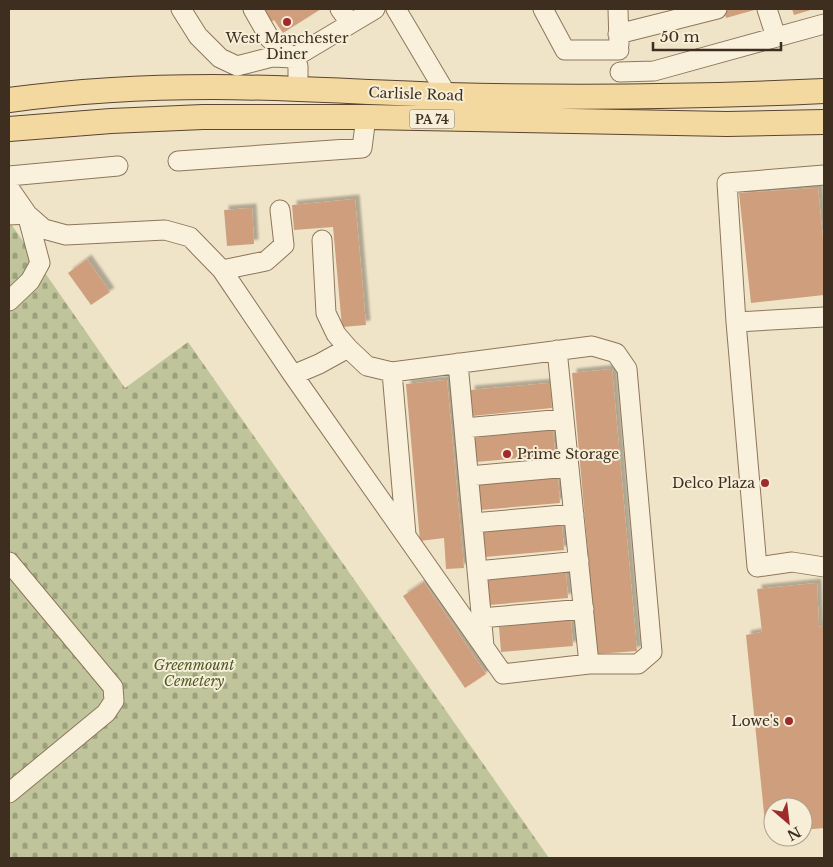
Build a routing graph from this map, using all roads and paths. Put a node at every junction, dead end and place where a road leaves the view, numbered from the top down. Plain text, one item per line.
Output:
1 (181, 9) edge
2 (253, 9) edge
3 (375, 9) edge
4 (396, 9) edge
5 (543, 9) edge
6 (618, 9) edge
7 (717, 9) edge
8 (767, 9) edge
9 (344, 16) edge
10 (824, 24) edge
11 (776, 37) junction
12 (619, 42) junction
13 (293, 58) junction
14 (620, 72) junction
15 (298, 90) junction
16 (824, 92) edge
17 (447, 95) junction
18 (624, 98) junction
19 (9, 100) edge
20 (366, 117) junction
21 (824, 122) edge
22 (9, 129) edge
23 (178, 161) dead end
24 (118, 166) dead end
25 (824, 175) edge
26 (9, 176) edge
27 (9, 188) edge
28 (280, 210) dead end
29 (18, 215) edge
30 (322, 240) dead end
31 (222, 270) junction
32 (9, 300) edge
33 (824, 317) edge
34 (736, 322) junction
35 (348, 348) junction
36 (557, 350) junction
37 (458, 363) junction
38 (392, 372) junction
39 (293, 375) junction
40 (564, 419) junction
41 (464, 428) junction
42 (569, 467) junction
43 (469, 476) junction
44 (574, 514) junction
45 (473, 523) junction
46 (406, 537) junction
47 (578, 560) junction
48 (9, 562) edge
49 (824, 567) edge
50 (477, 571) junction
51 (584, 609) junction
52 (481, 618) junction
53 (484, 647) junction
54 (589, 664) junction
55 (9, 793) edge

1 - 13 street
2 - 13 street
3 - 9 street
4 - 17 street
5 - 12 street
6 - 12 street
7 - 12 street
8 - 11 street
9 - 13 street
10 - 11 street
11 - 14 street
12 - 14 street
13 - 15 street
14 - 18 street
15 - 17 main road, Carlisle Road / PA 74
15 - 19 main road, Carlisle Road / PA 74
16 - 18 main road, Carlisle Road / PA 74
17 - 18 main road, Carlisle Road / PA 74
20 - 21 main road, Carlisle Road / PA 74
20 - 22 main road, Carlisle Road / PA 74
20 - 23 street
24 - 26 street
25 - 34 street
27 - 29 street
28 - 31 street
29 - 31 street
29 - 32 street
30 - 35 street
31 - 39 street
33 - 34 street
34 - 49 street
35 - 38 street
35 - 39 street
36 - 37 street
36 - 40 street
36 - 54 street
37 - 38 street
37 - 41 street
38 - 46 street
39 - 46 street
40 - 41 street
40 - 42 street
41 - 43 street
42 - 43 street
42 - 44 street
43 - 45 street
44 - 45 street
44 - 47 street
45 - 50 street
46 - 53 street
47 - 50 street
47 - 51 street
48 - 55 street
50 - 52 street
51 - 52 street
51 - 54 street
52 - 53 street
53 - 54 street

